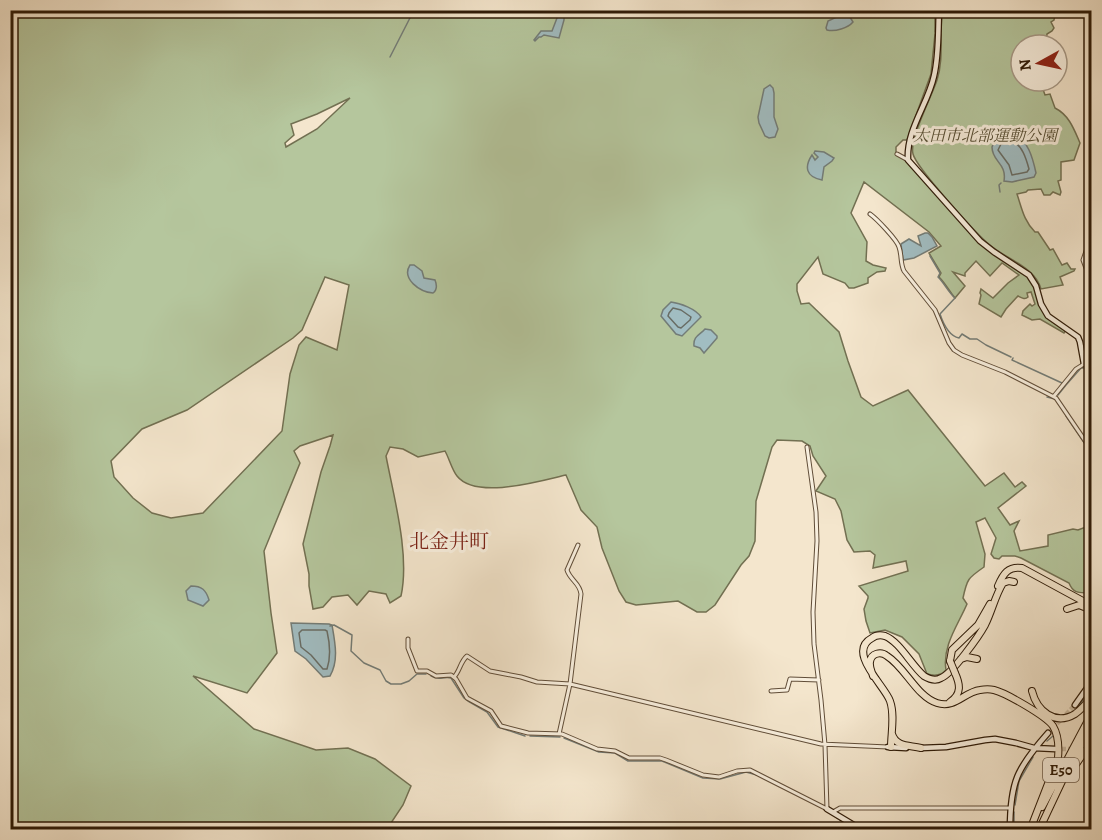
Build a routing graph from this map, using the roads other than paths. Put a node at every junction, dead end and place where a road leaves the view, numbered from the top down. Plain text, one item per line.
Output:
1 (939, 10) edge
2 (897, 154) dead end
3 (908, 160) junction
4 (870, 214) dead end
5 (1092, 234) edge
6 (1092, 285) edge
7 (1084, 363) junction
8 (1092, 365) edge
9 (1054, 396) junction
10 (807, 447) dead end
11 (1092, 451) edge
12 (579, 545) dead end
13 (1014, 582) dead end
14 (1092, 608) edge
15 (1067, 609) dead end
16 (408, 639) dead end
17 (977, 659) dead end
18 (958, 662) junction
19 (873, 676) junction
20 (454, 677) junction
21 (819, 680) junction
22 (1092, 681) edge
23 (570, 684) junction
24 (771, 691) dead end
25 (1032, 691) dead end
26 (1092, 696) edge
27 (941, 704) junction
28 (1075, 705) tunnel mouth
29 (1092, 713) edge
30 (1092, 726) edge
31 (891, 730) junction
32 (1048, 733) tunnel mouth
33 (558, 734) junction
34 (1092, 741) edge
35 (825, 745) junction
36 (889, 747) junction
37 (921, 748) junction
38 (1034, 748) junction
39 (1055, 749) tunnel mouth
40 (1050, 806) junction
41 (1010, 808) junction
42 (827, 809) junction
43 (833, 812) junction
44 (862, 830) edge
45 (1011, 830) edge
46 (1031, 830) edge
47 (1039, 830) edge

1 - 3 street
2 - 3 street
3 - 7 street
4 - 9 street
5 - 6 street
7 - 8 street
7 - 9 street
9 - 11 street
10 - 21 street
12 - 23 street
13 - 18 highway
14 - 15 highway
14 - 27 highway, bridge
16 - 20 street
17 - 18 highway
18 - 19 highway
19 - 27 highway
19 - 31 highway
20 - 23 street
20 - 33 street
21 - 24 street
21 - 35 street
22 - 28 street
23 - 33 street
23 - 35 street
25 - 26 highway
27 - 46 highway
29 - 46 highway, E50
30 - 40 highway, E50
31 - 36 highway
31 - 37 highway
32 - 38 street
33 - 42 street
34 - 40 highway
35 - 36 street
35 - 42 street
36 - 37 street
37 - 38 street
38 - 39 street
38 - 41 street
40 - 47 highway, E50
41 - 43 street
41 - 45 street
42 - 43 street
43 - 44 street

